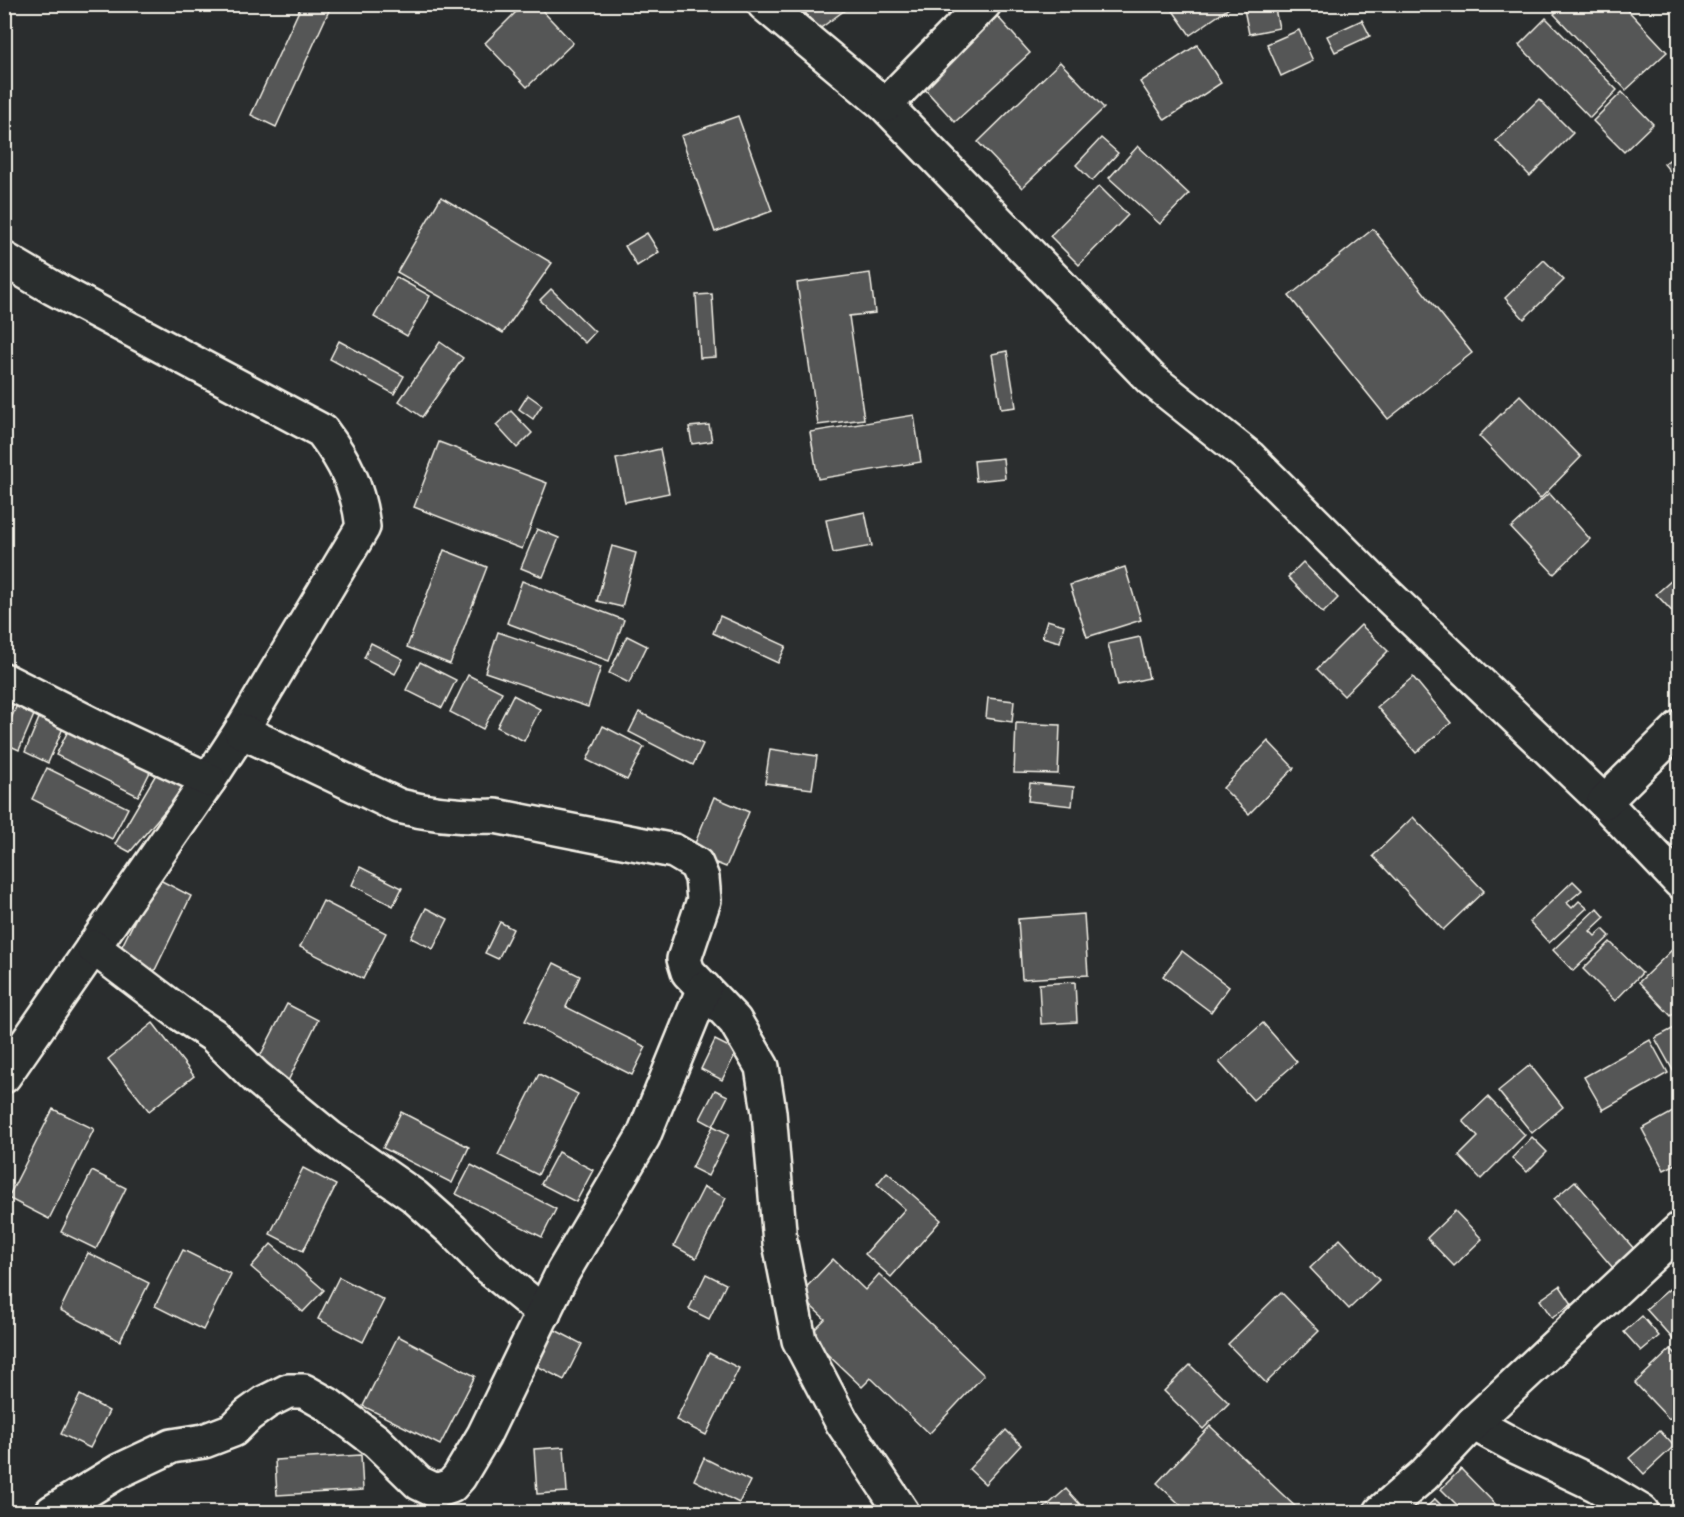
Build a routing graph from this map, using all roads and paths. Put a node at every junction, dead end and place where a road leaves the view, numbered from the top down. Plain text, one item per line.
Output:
1 (764, 4) edge
2 (984, 4) edge
3 (885, 105) junction
4 (4, 259) edge
5 (4, 680) edge
6 (1680, 727) edge
7 (241, 730) junction
8 (209, 780) junction
9 (1604, 802) junction
10 (1680, 882) edge
11 (93, 947) junction
12 (704, 988) junction
13 (4, 1076) edge
14 (1678, 1232) edge
15 (543, 1313) junction
16 (1473, 1423) junction
17 (52, 1512) edge
18 (902, 1512) edge
19 (1381, 1512) edge
20 (1642, 1512) edge

1 - 3 street
2 - 3 street
3 - 9 street
4 - 7 street
5 - 8 street
6 - 9 street
7 - 8 street
7 - 12 street
8 - 11 street
9 - 10 street
11 - 13 street
11 - 15 street
12 - 15 street
12 - 18 street
14 - 16 street
15 - 17 street
16 - 19 street
16 - 20 street

